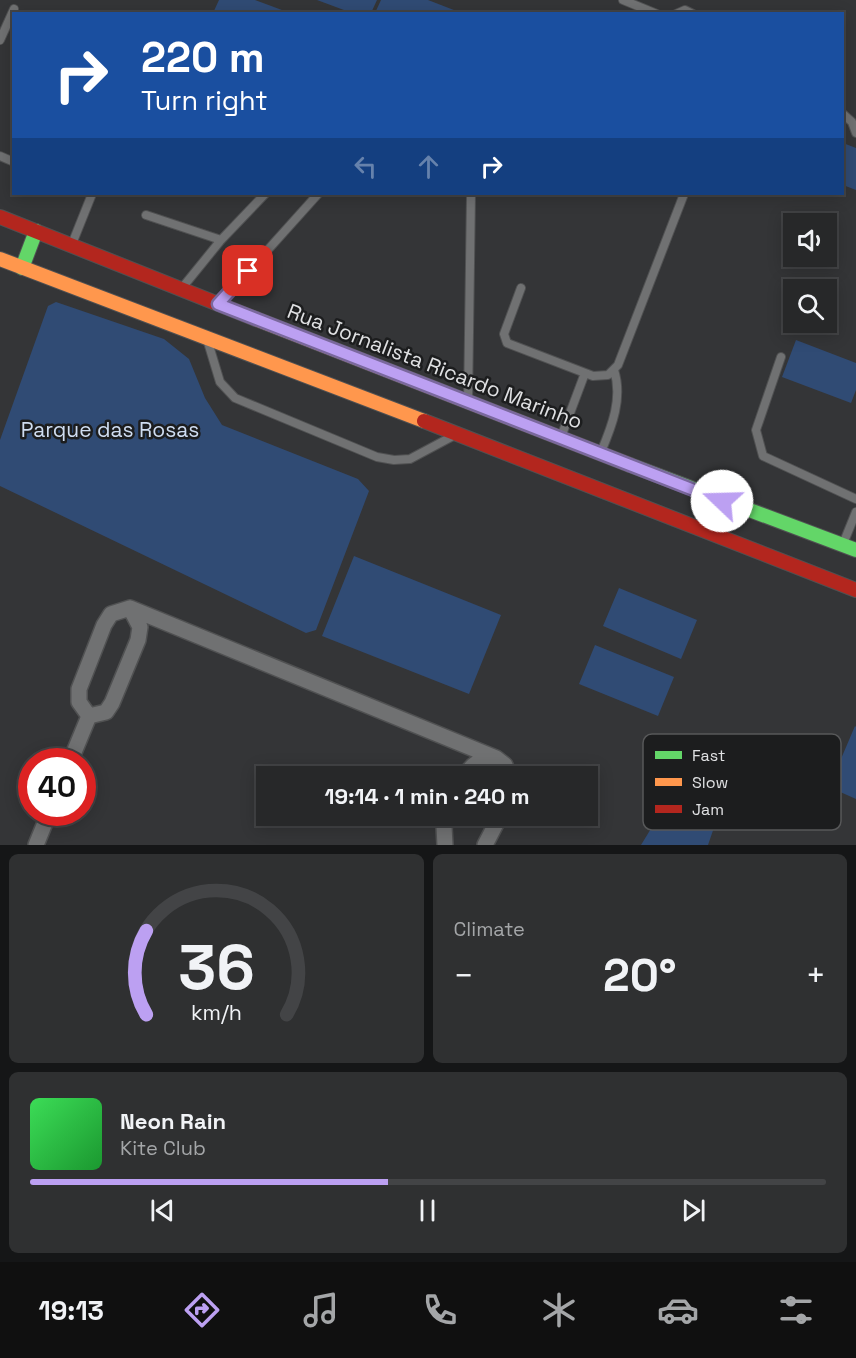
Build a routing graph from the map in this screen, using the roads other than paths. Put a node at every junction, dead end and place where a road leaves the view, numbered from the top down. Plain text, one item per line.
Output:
1 (623, 0) edge
2 (14, 9) dead end
3 (13, 12) edge
4 (652, 12) edge
5 (12, 13) edge
6 (0, 40) edge
7 (844, 115) edge
8 (855, 131) edge
9 (92, 195) edge
10 (264, 195) edge
11 (317, 195) edge
12 (471, 195) edge
13 (684, 195) edge
14 (146, 215) dead end
15 (0, 217) edge
16 (36, 231) junction
17 (221, 240) junction
18 (71, 245) junction
19 (0, 259) edge
20 (22, 268) junction
21 (521, 288) dead end
22 (181, 289) junction
23 (212, 319) junction
24 (781, 357) dead end
25 (614, 370) junction
26 (585, 374) junction
27 (463, 419) junction
28 (561, 438) junction
29 (601, 454) junction
30 (856, 499) edge
31 (743, 508) junction
32 (856, 512) edge
33 (729, 539) junction
34 (842, 545) junction
35 (856, 550) edge
36 (856, 590) edge
37 (130, 608) junction
38 (89, 716) junction
39 (76, 748) edge
40 (496, 758) junction
41 (474, 766) edge
42 (505, 766) edge
43 (44, 826) edge
44 (444, 826) edge
45 (495, 826) edge
46 (36, 845) edge
47 (445, 845) edge
48 (485, 845) edge

1 - 4 lane
2 - 3 lane
5 - 6 lane
7 - 8 lane
9 - 18 lane
10 - 17 lane
11 - 23 lane
12 - 27 lane
13 - 25 lane
14 - 17 lane
15 - 16 street, Rua Jornalista Ricardo Marinho
16 - 18 street, Rua Jornalista Ricardo Marinho
16 - 20 street
17 - 22 lane
18 - 22 street, Rua Jornalista Ricardo Marinho
19 - 20 street, Rua Jornalista Ricardo Marinho
20 - 23 street, Rua Jornalista Ricardo Marinho
21 - 26 lane
22 - 23 street, Rua Jornalista Ricardo Marinho
23 - 27 street, Rua Jornalista Ricardo Marinho
23 - 27 street, Rua Jornalista Ricardo Marinho
23 - 27 lane
24 - 30 lane
25 - 26 lane
25 - 29 lane
26 - 28 lane
27 - 28 street, Rua Jornalista Ricardo Marinho
27 - 33 street, Rua Jornalista Ricardo Marinho
28 - 29 street, Rua Jornalista Ricardo Marinho
29 - 31 street, Rua Jornalista Ricardo Marinho
31 - 33 street
31 - 34 street, Rua Jornalista Ricardo Marinho
32 - 34 lane
33 - 36 street, Rua Jornalista Ricardo Marinho
34 - 35 street, Rua Jornalista Ricardo Marinho
37 - 38 street
37 - 38 street
37 - 40 street
38 - 39 street
40 - 41 street
40 - 42 street
43 - 46 street
44 - 47 street
45 - 48 street

